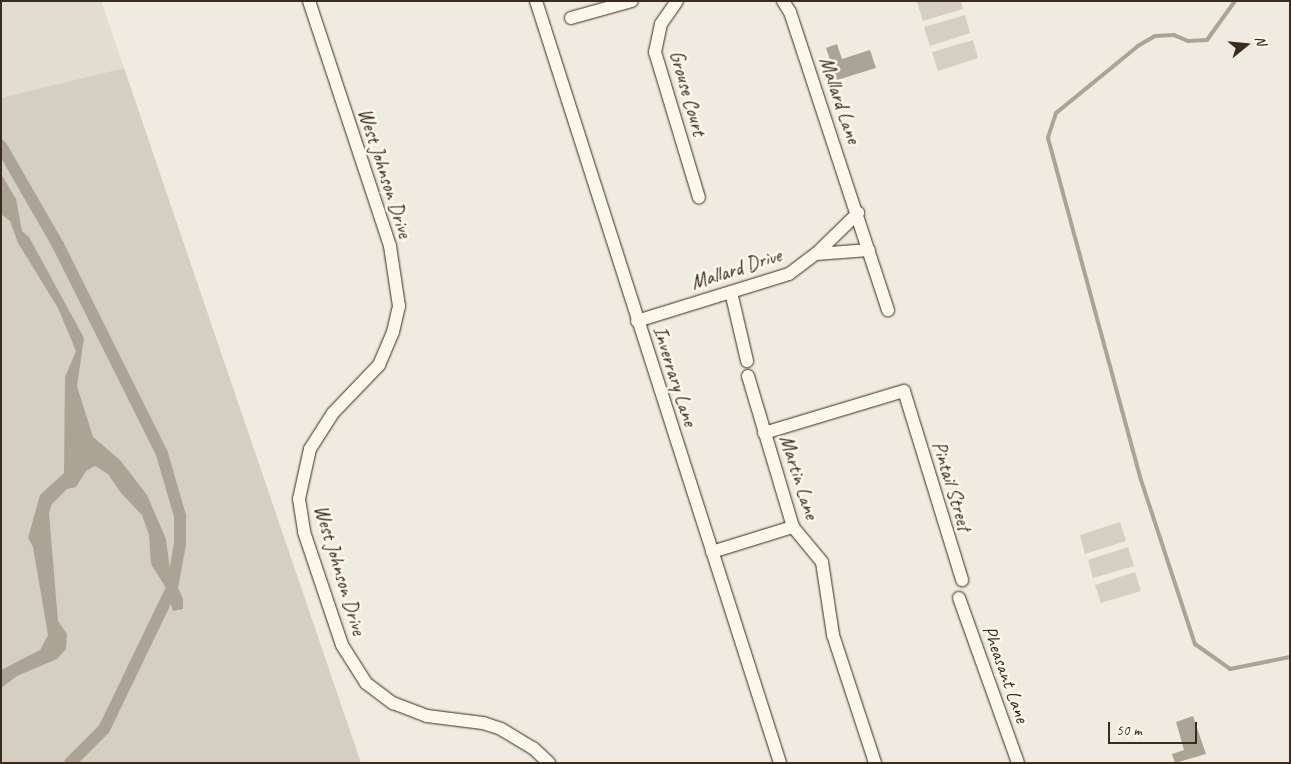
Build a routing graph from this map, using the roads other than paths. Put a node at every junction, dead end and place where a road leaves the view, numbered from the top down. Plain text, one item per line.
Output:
1 (309, 1) edge
2 (536, 1) edge
3 (632, 1) edge
4 (676, 1) edge
5 (783, 1) edge
6 (571, 18) dead end
7 (699, 198) dead end
8 (858, 213) junction
9 (869, 250) junction
10 (816, 254) junction
11 (730, 292) junction
12 (888, 310) dead end
13 (636, 321) junction
14 (747, 362) dead end
15 (748, 376) dead end
16 (907, 402) joint
17 (764, 433) junction
18 (793, 527) junction
19 (712, 552) junction
20 (962, 580) dead end
21 (959, 598) dead end
22 (549, 763) edge
23 (780, 763) edge
24 (875, 763) edge
25 (1018, 763) edge

1 - 22 street, West Johnson Drive
2 - 13 street, Inverrary Lane
3 - 6 street
4 - 7 street, Grouse Court
5 - 8 street, Mallard Lane
8 - 9 street
8 - 10 street, Mallard Drive
9 - 10 street
9 - 12 street
10 - 11 street, Mallard Drive
11 - 13 street, Mallard Drive
11 - 14 street
13 - 19 street, Inverrary Lane
15 - 17 street
16 - 17 street, Martin Lane
16 - 20 street, Pintail Street
17 - 18 street, Martin Lane
18 - 19 street
18 - 24 street, Martin Lane
19 - 23 street, Inverrary Lane
21 - 25 street, Pheasant Lane

